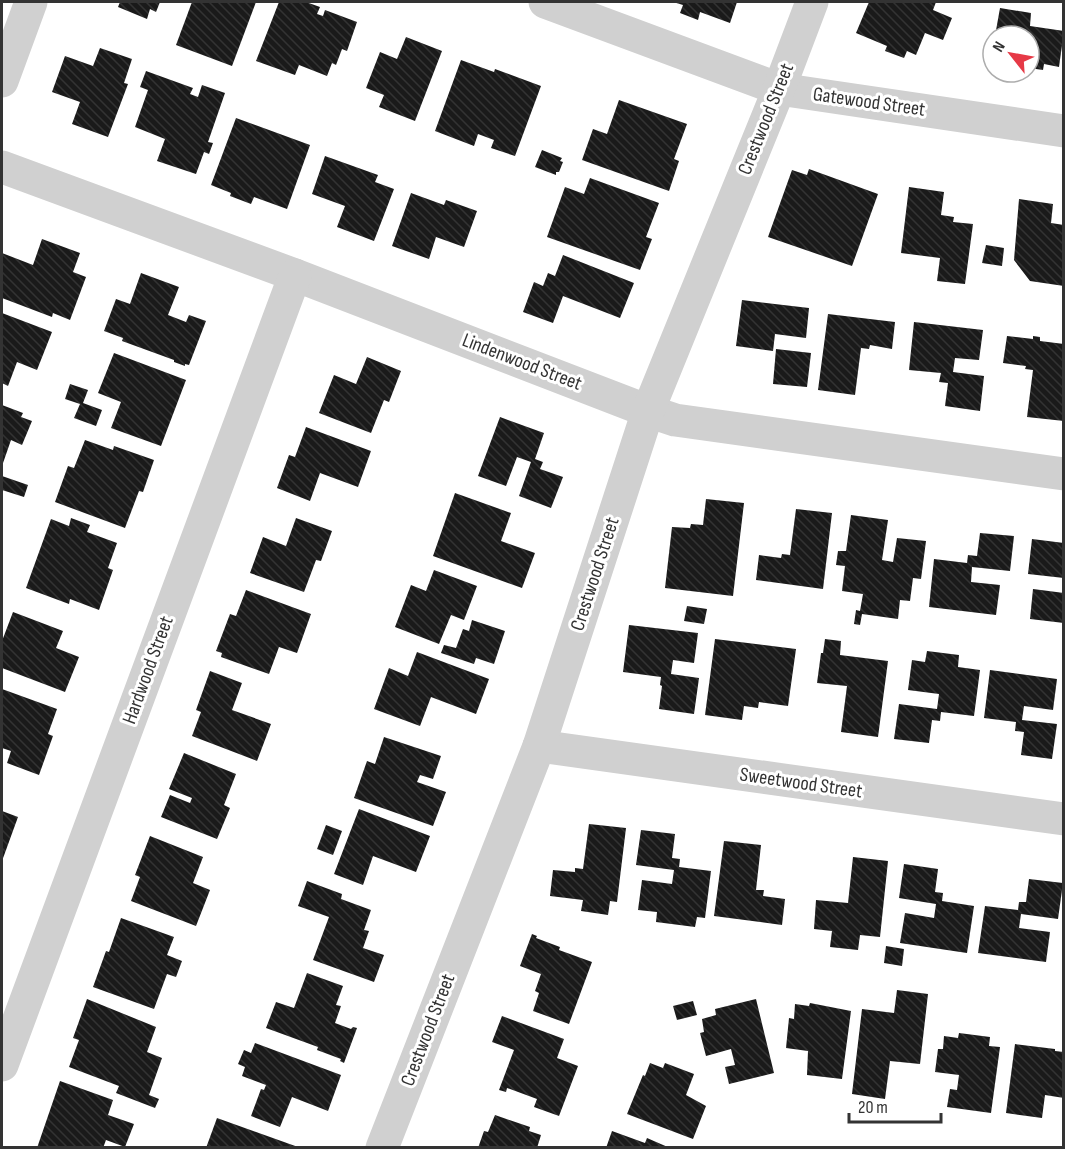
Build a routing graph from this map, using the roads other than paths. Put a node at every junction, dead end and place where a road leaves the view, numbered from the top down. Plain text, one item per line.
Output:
1 (31, 2) edge
2 (545, 2) edge
3 (812, 2) edge
4 (2, 81) edge
5 (779, 89) junction
6 (1064, 131) edge
7 (2, 167) edge
8 (295, 275) junction
9 (648, 411) junction
10 (1064, 474) edge
11 (539, 746) junction
12 (1064, 819) edge
13 (2, 1065) edge
14 (382, 1148) edge

1 - 4 street
2 - 5 street, Gatewood Street
3 - 5 street, Crestwood Street
5 - 6 street, Gatewood Street
5 - 9 street, Crestwood Street
7 - 8 street, Lindenwood Street
8 - 9 street, Lindenwood Street
8 - 13 street, Hardwood Street
9 - 10 street, Lindenwood Street
9 - 11 street, Crestwood Street
11 - 12 street, Sweetwood Street
11 - 14 street, Crestwood Street

